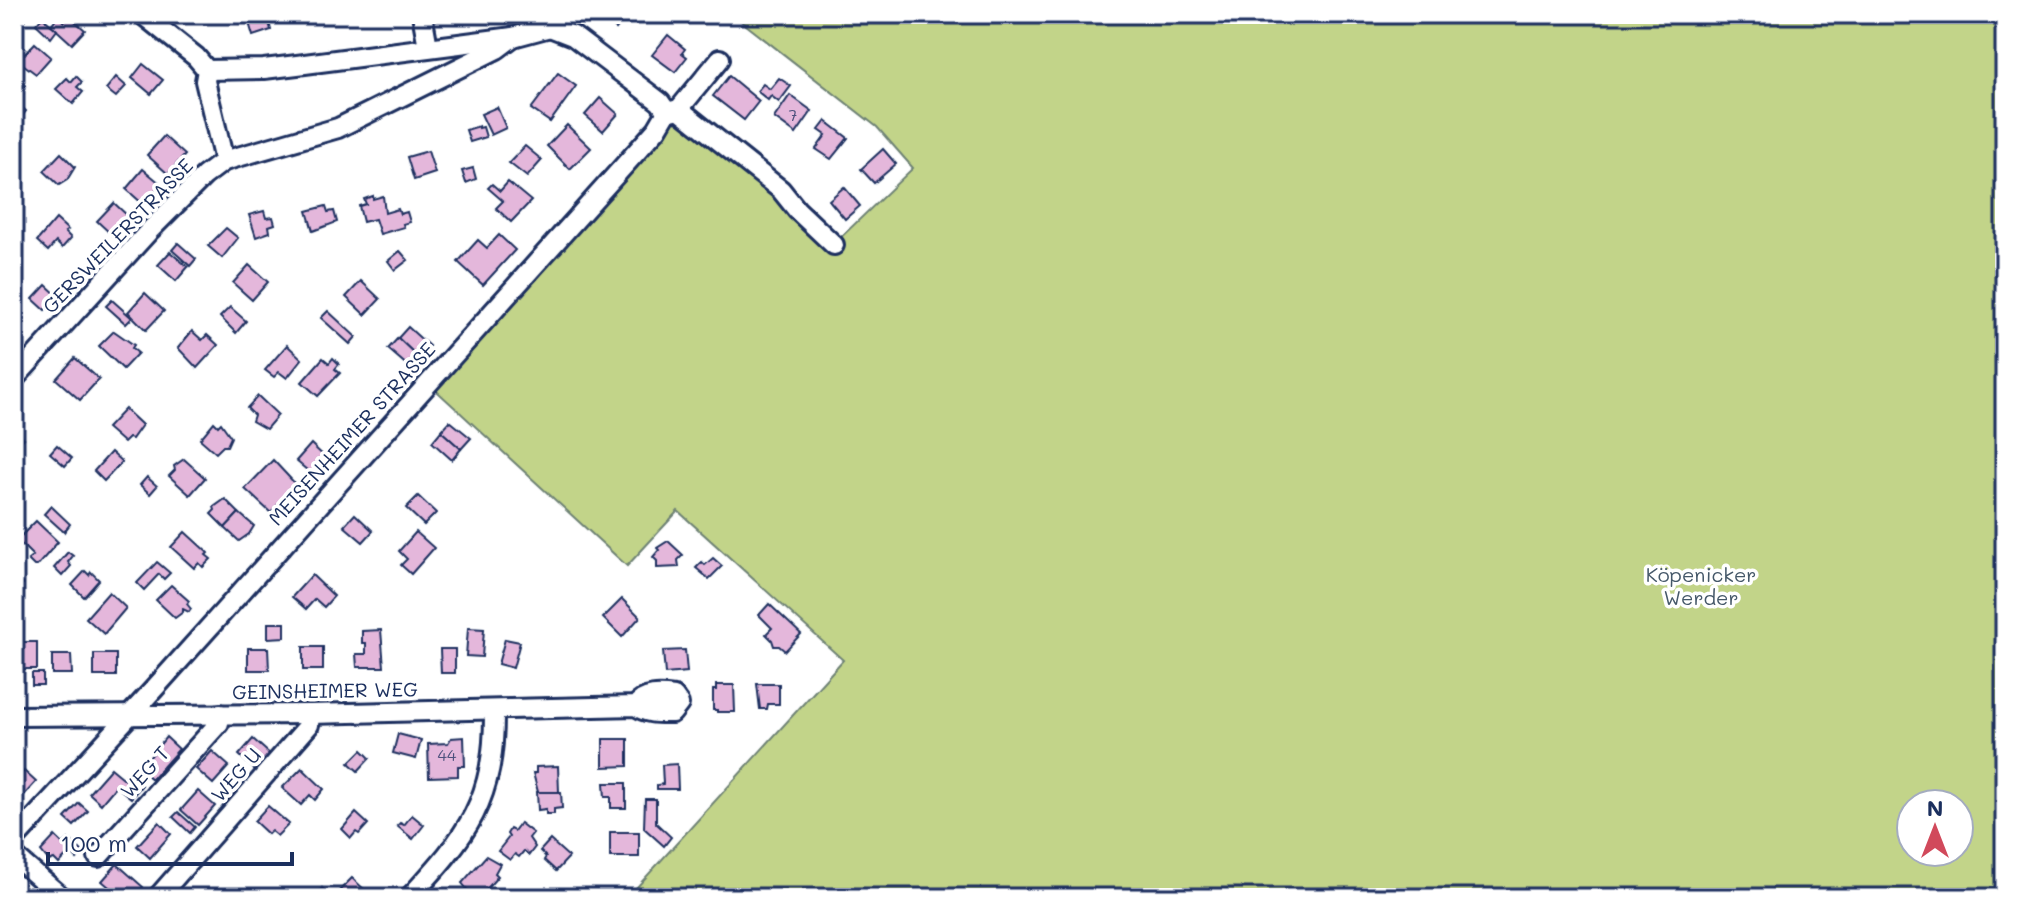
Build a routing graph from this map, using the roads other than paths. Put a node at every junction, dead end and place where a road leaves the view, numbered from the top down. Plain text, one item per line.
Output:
1 (142, 14) edge
2 (422, 14) edge
3 (553, 20) edge
4 (513, 37) junction
5 (428, 47) junction
6 (720, 59) dead end
7 (207, 70) junction
8 (673, 111) junction
9 (224, 161) junction
10 (834, 245) dead end
11 (14, 379) edge
12 (636, 706) dead end
13 (494, 710) junction
14 (220, 714) junction
15 (310, 714) junction
16 (129, 715) junction
17 (14, 716) edge
18 (14, 840) edge
19 (14, 856) edge
20 (98, 857) dead end
21 (63, 898) edge
22 (157, 898) edge
23 (409, 898) edge

1 - 7 street
2 - 5 street
3 - 4 street
3 - 8 street
4 - 5 street
4 - 9 street
5 - 7 street
6 - 8 street, MEISENHEIMER STRASSE
7 - 9 street
8 - 10 street
8 - 16 street, MEISENHEIMER STRASSE
9 - 11 street, GERSWEILERSTRASSE
12 - 13 street, GEINSHEIMER WEG
13 - 15 street, GEINSHEIMER WEG
13 - 23 street
14 - 15 street, GEINSHEIMER WEG
14 - 16 street, GEINSHEIMER WEG
14 - 20 street, WEG T
15 - 22 street, WEG U
16 - 17 street, GEINSHEIMER WEG
16 - 18 street, MEISENHEIMER STRASSE
19 - 21 street

